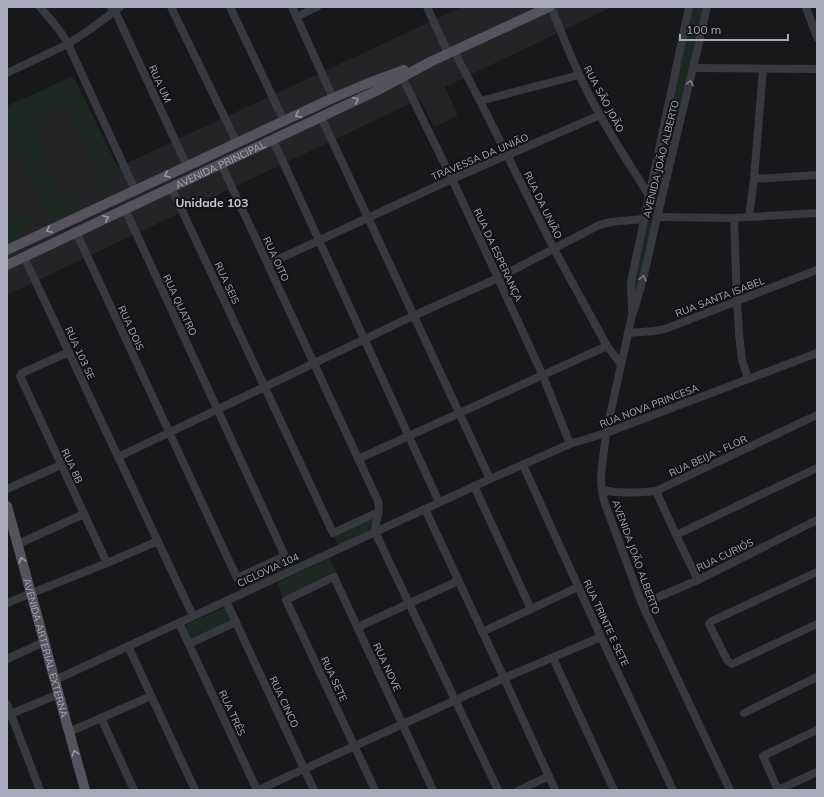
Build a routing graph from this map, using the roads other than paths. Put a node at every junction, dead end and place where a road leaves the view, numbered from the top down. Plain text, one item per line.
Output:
1 (40, 7) edge
2 (170, 7) edge
3 (230, 7) edge
4 (292, 7) edge
5 (317, 7) edge
6 (427, 7) edge
7 (550, 7) edge
8 (688, 7) edge
9 (707, 7) edge
10 (806, 7) edge
11 (115, 8) edge
12 (296, 17) junction
13 (817, 37) edge
14 (68, 44) junction
15 (451, 52) junction
16 (432, 61) junction
17 (693, 68) junction
18 (763, 69) junction
19 (817, 69) edge
20 (7, 74) edge
21 (579, 75) junction
22 (402, 77) junction
23 (333, 98) junction
24 (480, 101) junction
25 (600, 115) junction
26 (321, 117) junction
27 (284, 121) junction
28 (272, 140) junction
29 (237, 143) junction
30 (508, 156) junction
31 (221, 164) junction
32 (187, 166) junction
33 (817, 175) edge
34 (452, 179) junction
35 (754, 179) junction
36 (171, 187) junction
37 (135, 190) junction
38 (160, 192) junction
39 (649, 196) junction
40 (95, 209) junction
41 (125, 209) junction
42 (817, 213) edge
43 (657, 216) junction
44 (749, 217) junction
45 (368, 218) junction
46 (734, 218) junction
47 (644, 219) junction
48 (76, 232) junction
49 (319, 240) junction
50 (554, 249) junction
51 (7, 250) edge
52 (24, 257) junction
53 (268, 264) junction
54 (7, 265) edge
55 (817, 270) edge
56 (498, 278) junction
57 (737, 302) junction
58 (632, 315) junction
59 (413, 316) junction
60 (628, 333) junction
61 (364, 339) junction
62 (607, 346) junction
63 (69, 352) junction
64 (817, 353) edge
65 (314, 363) junction
66 (621, 364) junction
67 (543, 376) junction
68 (748, 379) junction
69 (265, 387) junction
70 (217, 410) junction
71 (459, 413) junction
72 (817, 415) edge
73 (169, 433) junction
74 (606, 433) junction
75 (409, 436) junction
76 (570, 444) junction
77 (118, 457) junction
78 (358, 459) junction
79 (523, 464) junction
80 (61, 465) junction
81 (817, 468) edge
82 (490, 479) junction
83 (474, 486) junction
84 (7, 489) edge
85 (602, 490) junction
86 (656, 491) junction
87 (439, 502) junction
88 (7, 506) edge
89 (425, 509) junction
90 (378, 512) junction
91 (84, 514) junction
92 (817, 520) edge
93 (375, 532) junction
94 (676, 535) junction
95 (158, 541) junction
96 (18, 544) junction
97 (107, 564) junction
98 (261, 567) joint
99 (817, 572) edge
100 (698, 580) junction
101 (458, 581) junction
102 (578, 587) junction
103 (310, 588) joint
104 (31, 593) junction
105 (226, 601) junction
106 (7, 603) edge
107 (409, 603) junction
108 (642, 604) junction
109 (531, 609) junction
110 (193, 616) junction
111 (236, 622) junction
112 (179, 623) junction
113 (817, 624) edge
114 (358, 627) junction
115 (482, 632) junction
116 (601, 637) junction
117 (44, 642) junction
118 (189, 644) junction
119 (128, 646) junction
120 (553, 658) junction
121 (7, 659) edge
122 (817, 677) edge
123 (504, 678) junction
124 (55, 680) junction
125 (59, 694) junction
126 (151, 696) junction
127 (455, 700) junction
128 (7, 704) edge
129 (744, 713) dead end
130 (9, 714) edge
131 (101, 718) junction
132 (402, 724) junction
133 (817, 730) edge
134 (69, 732) junction
135 (354, 746) junction
136 (304, 769) junction
137 (817, 772) edge
138 (549, 776) junction
139 (40, 790) edge
140 (85, 790) edge
141 (134, 790) edge
142 (195, 790) edge
143 (257, 790) edge
144 (314, 790) edge
145 (375, 790) edge
146 (433, 790) edge
147 (498, 790) edge
148 (519, 790) edge
149 (555, 790) edge
150 (614, 790) edge
151 (673, 790) edge
152 (730, 790) edge
153 (778, 790) edge

1 - 14 street
2 - 29 street
3 - 27 street
4 - 12 street
5 - 12 street
6 - 15 street, RUA DA UNIÃO
7 - 15 main road, AVENIDA PRINCIPAL
7 - 21 street, RUA SÃO JOÃO
8 - 39 street, AVENIDA JOÃO ALBERTO
9 - 17 street, AVENIDA JOÃO ALBERTO
10 - 13 street
11 - 14 street, RUA UM
11 - 32 street, RUA UM
12 - 23 street
14 - 20 street, RUA UM
14 - 37 street
15 - 16 main road, AVENIDA PRINCIPAL
15 - 24 street, RUA DA UNIÃO
16 - 22 main road, AVENIDA PRINCIPAL
16 - 23 main road, AVENIDA PRINCIPAL
17 - 18 street
43 -> 17 street, AVENIDA JOÃO ALBERTO
18 - 19 street
18 - 35 street
21 - 24 street
21 - 25 street, RUA SÃO JOÃO
26 -> 22 main road, AVENIDA PRINCIPAL
22 - 34 street, RUA DA ESPERANÇA
23 -> 27 main road, AVENIDA PRINCIPAL
24 - 30 street, RUA DA UNIÃO
25 - 30 street, TRAVESSA DA UNIÃO
25 - 39 street, RUA SÃO JOÃO
26 - 28 main road, AVENIDA PRINCIPAL
26 - 45 street
27 - 29 main road, AVENIDA PRINCIPAL
28 - 31 main road, AVENIDA PRINCIPAL
28 - 49 street
29 - 32 main road, AVENIDA PRINCIPAL
30 - 34 street, TRAVESSA DA UNIÃO
30 - 50 street, RUA DA UNIÃO
31 - 36 main road, AVENIDA PRINCIPAL
31 - 53 street, RUA OITO
32 -> 37 main road, AVENIDA PRINCIPAL
32 - 38 main road
33 - 35 street
34 - 45 street, TRAVESSA DA UNIÃO
34 - 56 street, RUA DA ESPERANÇA
35 - 44 street
36 - 38 main road, AVENIDA PRINCIPAL
36 - 69 street, RUA SEIS
37 - 40 main road, AVENIDA PRINCIPAL
38 - 41 main road, AVENIDA PRINCIPAL
39 - 47 street, AVENIDA JOÃO ALBERTO
40 - 48 main road
40 -> 51 main road, AVENIDA PRINCIPAL
48 -> 41 main road, AVENIDA PRINCIPAL
41 - 70 street, RUA QUATRO
42 - 44 street
43 - 46 street
58 -> 43 street, AVENIDA JOÃO ALBERTO
44 - 46 street
45 - 49 street, TRAVESSA DA UNIÃO
45 - 59 street
46 - 57 street
47 - 50 street
47 - 58 street, AVENIDA JOÃO ALBERTO
48 - 52 main road, AVENIDA PRINCIPAL
48 - 73 street, RUA DOIS
49 - 53 street, TRAVESSA DA UNIÃO
49 - 61 street
50 - 56 street
50 - 62 street, RUA DA UNIÃO
52 - 54 main road, AVENIDA PRINCIPAL
52 - 63 street, RUA 103 SE
53 - 65 street, RUA OITO
55 - 57 street, RUA SANTA ISABEL
56 - 59 street
56 - 67 street, RUA DA ESPERANÇA
57 - 60 street, RUA SANTA ISABEL
57 - 68 street
58 - 60 street, AVENIDA JOÃO ALBERTO
59 - 61 street
59 - 71 street
60 - 66 street, AVENIDA JOÃO ALBERTO
61 - 65 street
61 - 75 street
62 - 66 street, RUA DA UNIÃO
62 - 67 street
63 - 77 street, RUA 103 SE
63 - 80 street, RUA 8B
64 - 68 street, RUA NOVA PRINCESA
65 - 69 street
65 - 78 street, RUA OITO
66 - 74 street, AVENIDA JOÃO ALBERTO
67 - 71 street
67 - 76 street, RUA DA ESPERANÇA
68 - 74 street, RUA NOVA PRINCESA
69 - 70 street
69 - 90 street, RUA SEIS
70 - 73 street
70 - 98 street, RUA QUATRO
71 - 75 street
71 - 82 street
72 - 86 street, RUA BEIJA - FLOR
73 - 77 street
73 - 98 street, RUA DOIS
74 - 76 street, RUA NOVA PRINCESA
74 - 85 street, AVENIDA JOÃO ALBERTO
75 - 78 street
75 - 87 street
76 - 79 street, RUA NOVA PRINCESA
77 - 95 street, RUA 103 SE
78 - 90 street, RUA OITO
79 - 82 street, RUA NOVA PRINCESA
79 - 102 street, RUA TRINTE E SETE
80 - 84 street
80 - 91 street, RUA 8B
81 - 94 street
82 - 83 street, CICLOVIA 104
83 - 87 street, CICLOVIA 104
83 - 109 street
85 - 86 street, RUA BEIJA - FLOR
85 - 108 street, AVENIDA JOÃO ALBERTO
86 - 94 street
87 - 89 street, CICLOVIA 104
88 - 96 main road, AVENIDA ARTERIAL EXTERNA
89 - 93 street, CICLOVIA 104
89 - 101 street
90 - 93 street, RUA OITO
91 - 96 street
91 - 97 street, RUA 8B
92 - 100 street, RUA CURIÓS
93 - 105 street, CICLOVIA 104
93 - 107 street
94 - 100 street
95 - 97 street
95 - 110 street, RUA 103 SE
104 -> 96 main road, AVENIDA ARTERIAL EXTERNA
97 - 104 street
99 - 113 street
100 - 108 street, RUA CURIÓS
101 - 107 street
101 - 115 street
102 - 109 street
102 - 116 street, RUA TRINTE E SETE
103 - 114 street, RUA NOVE
103 - 135 street, RUA SETE
104 - 106 street
104 - 117 main road, AVENIDA ARTERIAL EXTERNA
105 - 110 street, CICLOVIA 104
105 - 111 street, RUA CINCO
107 - 114 street
107 - 127 street
108 - 152 street, AVENIDA JOÃO ALBERTO
109 - 115 street
110 - 112 street, CICLOVIA 104
111 - 118 street
111 - 136 street, RUA CINCO
112 - 118 street, RUA TRÊS
112 - 119 street, CICLOVIA 104
114 - 132 street, RUA NOVE
115 - 123 street
116 - 120 street
116 - 151 street, RUA TRINTE E SETE
117 - 121 street
117 - 124 main road, AVENIDA ARTERIAL EXTERNA
118 - 143 street, RUA TRÊS
119 - 124 street, CICLOVIA 104
119 - 126 street
120 - 123 street
120 - 150 street
122 - 129 street
123 - 127 street
123 - 138 street
124 - 125 main road, AVENIDA ARTERIAL EXTERNA
125 - 130 street
125 - 134 main road, AVENIDA ARTERIAL EXTERNA
126 - 131 street
126 - 142 street
127 - 132 street
127 - 147 street
128 - 130 street
130 - 139 street
131 - 134 street
131 - 141 street
132 - 135 street
132 - 146 street, RUA NOVE
133 - 153 street
140 -> 134 main road, AVENIDA ARTERIAL EXTERNA
135 - 136 street
135 - 145 street, RUA SETE
136 - 143 street
136 - 144 street, RUA CINCO
137 - 153 street
138 - 148 street
138 - 149 street

